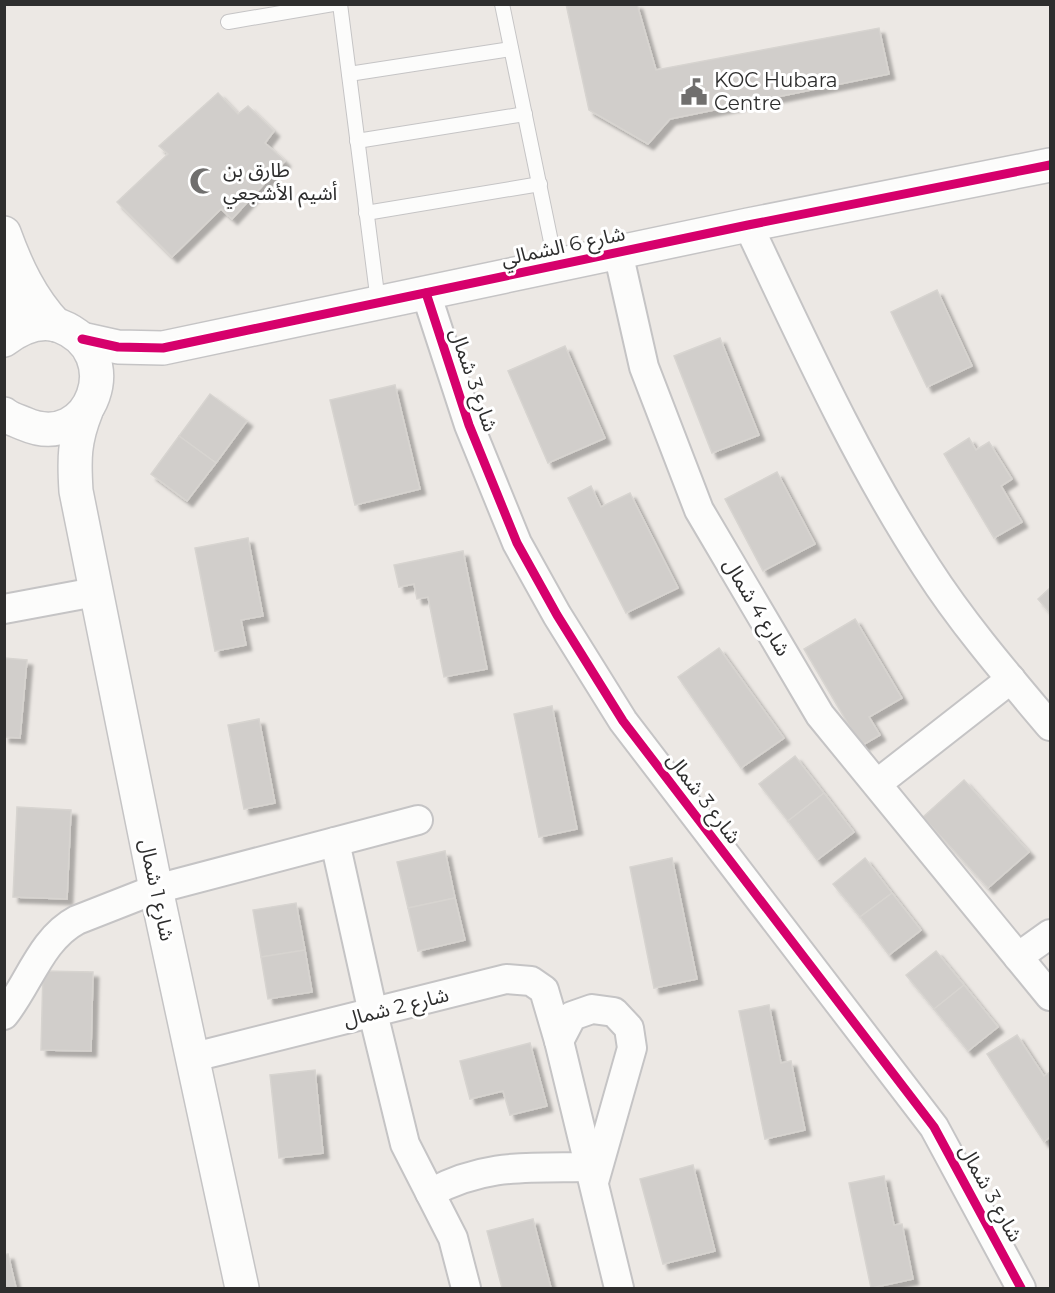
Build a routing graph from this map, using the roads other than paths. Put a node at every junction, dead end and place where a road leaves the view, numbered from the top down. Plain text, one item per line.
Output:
1 (333, 4) edge
2 (340, 4) edge
3 (502, 4) edge
4 (228, 22) dead end
5 (512, 48) junction
6 (349, 74) junction
7 (525, 114) junction
8 (357, 141) junction
9 (1050, 165) edge
10 (540, 184) junction
11 (366, 213) junction
12 (748, 225) junction
13 (7, 239) edge
14 (618, 252) junction
15 (556, 266) junction
16 (426, 293) junction
17 (378, 302) junction
18 (4, 330) edge
19 (69, 332) junction
20 (4, 340) edge
21 (163, 348) junction
22 (90, 403) junction
23 (5, 415) edge
24 (41, 431) junction
25 (76, 491) junction
26 (95, 592) junction
27 (4, 609) edge
28 (1011, 679) junction
29 (1050, 726) edge
30 (878, 783) junction
31 (418, 820) dead end
32 (336, 842) junction
33 (156, 889) junction
34 (1050, 934) edge
35 (1018, 957) junction
36 (1050, 996) edge
37 (372, 1013) junction
38 (4, 1015) edge
39 (559, 1041) junction
40 (194, 1057) junction
41 (591, 1176) junction
42 (430, 1193) junction
43 (242, 1288) edge
44 (466, 1288) edge
45 (619, 1288) edge
46 (1021, 1288) edge

1 - 4 lane
2 - 6 lane
3 - 5 lane
5 - 6 lane
5 - 7 lane
6 - 8 lane
7 - 8 lane
7 - 10 lane
8 - 11 lane
9 - 12 street, شارع 6 الشمالي
10 - 11 lane
10 - 15 lane
11 - 17 lane
12 - 14 street, شارع 6 الشمالي
12 - 28 street
13 - 18 street
13 - 19 street
14 - 15 street, شارع 6 الشمالي
14 - 30 street, شارع 4 شمال
15 - 16 street, شارع 6 الشمالي
16 - 17 street, شارع 6 الشمالي
16 - 46 street, شارع 3 شمال
17 - 21 street, شارع 6 الشمالي
19 - 20 street, شارع 6 الشمالي
19 - 21 street, شارع 6 الشمالي
19 - 22 street
21 - 22 street, شارع 6 الشمالي
22 - 24 street, شارع 6 الشمالي
22 - 25 street, شارع 1 شمال
23 - 24 street
24 - 25 street, شارع 1 شمال
25 - 26 street, شارع 1 شمال
26 - 27 street
26 - 33 street, شارع 1 شمال
28 - 29 street
28 - 30 street
30 - 35 street, شارع 4 شمال
31 - 32 street
32 - 33 street
32 - 37 street
33 - 38 street
33 - 40 street, شارع 1 شمال
34 - 35 street
35 - 36 street, شارع 4 شمال
37 - 39 street, شارع 2 شمال
37 - 40 street, شارع 2 شمال
37 - 42 street
39 - 41 street, شارع 2 شمال
39 - 41 street
40 - 43 street, شارع 1 شمال
41 - 42 street
41 - 45 street, شارع 2 شمال
42 - 44 street

